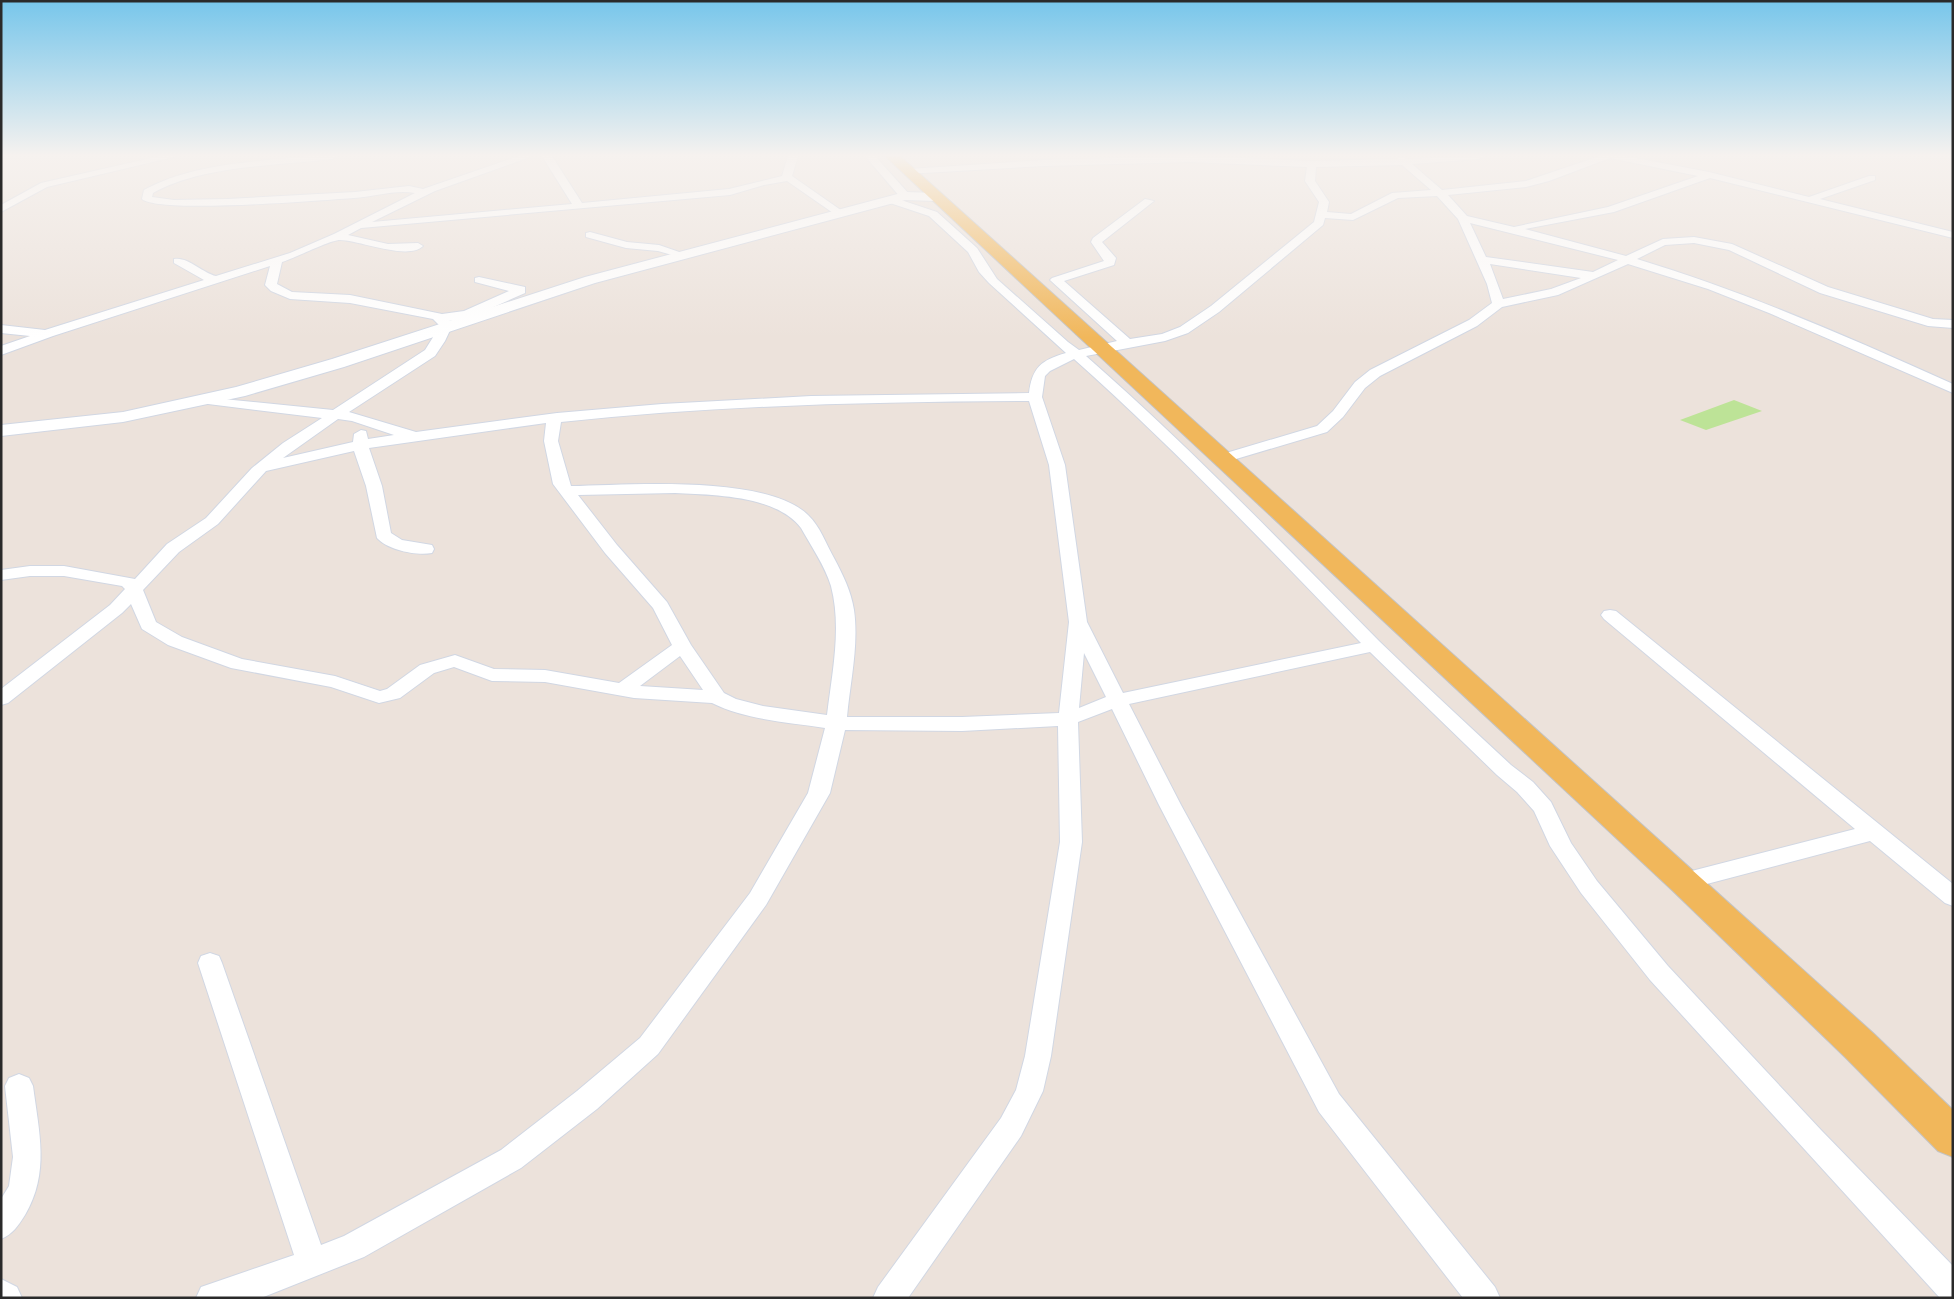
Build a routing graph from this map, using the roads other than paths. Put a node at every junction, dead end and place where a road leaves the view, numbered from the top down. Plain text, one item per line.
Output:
1 (376, 217) edge
2 (456, 217) edge
3 (826, 217) edge
4 (936, 217) edge
5 (954, 217) edge
6 (1127, 217) edge
7 (1321, 217) edge
8 (1574, 217) edge
9 (1878, 217) edge
10 (1463, 218) joint
11 (358, 226) junction
12 (1511, 228) junction
13 (590, 235) dead end
14 (1953, 235) edge
15 (338, 236) junction
16 (418, 246) dead end
17 (679, 254) junction
18 (1626, 259) junction
19 (1482, 260) junction
20 (178, 261) dead end
21 (278, 261) junction
22 (1595, 276) junction
23 (219, 280) junction
24 (479, 280) dead end
25 (1498, 304) junction
26 (444, 322) junction
27 (1953, 324) edge
28 (1, 329) edge
29 (48, 333) junction
30 (1128, 344) junction
31 (1, 351) edge
32 (1089, 352) junction
33 (1953, 389) edge
34 (366, 393) junction
35 (1034, 397) junction
36 (208, 400) junction
37 (337, 414) junction
38 (557, 417) junction
39 (362, 419) junction
40 (1, 431) edge
41 (423, 436) junction
42 (360, 445) junction
43 (1221, 458) junction
44 (257, 470) junction
45 (567, 491) junction
46 (426, 549) dead end
47 (1, 575) edge
48 (134, 589) junction
49 (1610, 615) dead end
50 (1078, 622) junction
51 (682, 646) junction
52 (1374, 646) junction
53 (622, 690) junction
54 (716, 697) junction
55 (1, 699) edge
56 (1118, 700) junction
57 (1068, 719) junction
58 (836, 723) junction
59 (1874, 832) junction
60 (1684, 881) junction
61 (1953, 897) edge
62 (210, 963) dead end
63 (19, 1086) dead end
64 (1953, 1138) edge
65 (1, 1225) edge
66 (312, 1264) junction
67 (1953, 1289) edge
68 (897, 1293) edge
69 (1, 1294) edge
70 (6, 1298) edge
71 (212, 1298) edge
72 (1484, 1298) edge

1 - 11 street
2 - 11 street
3 - 17 street
4 - 32 street
5 - 32 main road
6 - 30 street
7 - 30 street
8 - 12 street
9 - 14 street
10 - 12 street
10 - 19 street
11 - 15 street
12 - 18 street
13 - 17 street
15 - 16 street
15 - 21 street
17 - 26 street
18 - 22 street
18 - 27 street
18 - 33 street
19 - 22 street
19 - 25 street
20 - 23 street
21 - 23 street
21 - 26 street
22 - 25 street
23 - 29 street
24 - 26 street
25 - 43 street
26 - 34 street
26 - 36 street
28 - 29 street
29 - 31 street
30 - 32 street
32 - 35 street
32 - 43 main road
32 - 52 street
34 - 37 street
34 - 39 street
35 - 38 street
35 - 50 street
36 - 37 street
36 - 40 street
37 - 39 street
37 - 44 street
38 - 41 street
38 - 45 street
39 - 41 street
39 - 42 street
41 - 42 street
42 - 44 street
42 - 46 street
43 - 60 main road
44 - 48 street
45 - 51 street
45 - 58 street
47 - 48 street
48 - 53 street
48 - 55 street
49 - 59 street
50 - 56 street
50 - 57 street
51 - 53 street
51 - 54 street
52 - 56 street
52 - 67 street
53 - 54 street
54 - 58 street
56 - 57 street
56 - 72 street
57 - 58 street
57 - 68 street
58 - 66 street
59 - 60 street
59 - 61 street
60 - 64 main road
62 - 66 street
63 - 65 street
66 - 71 street
69 - 70 street

